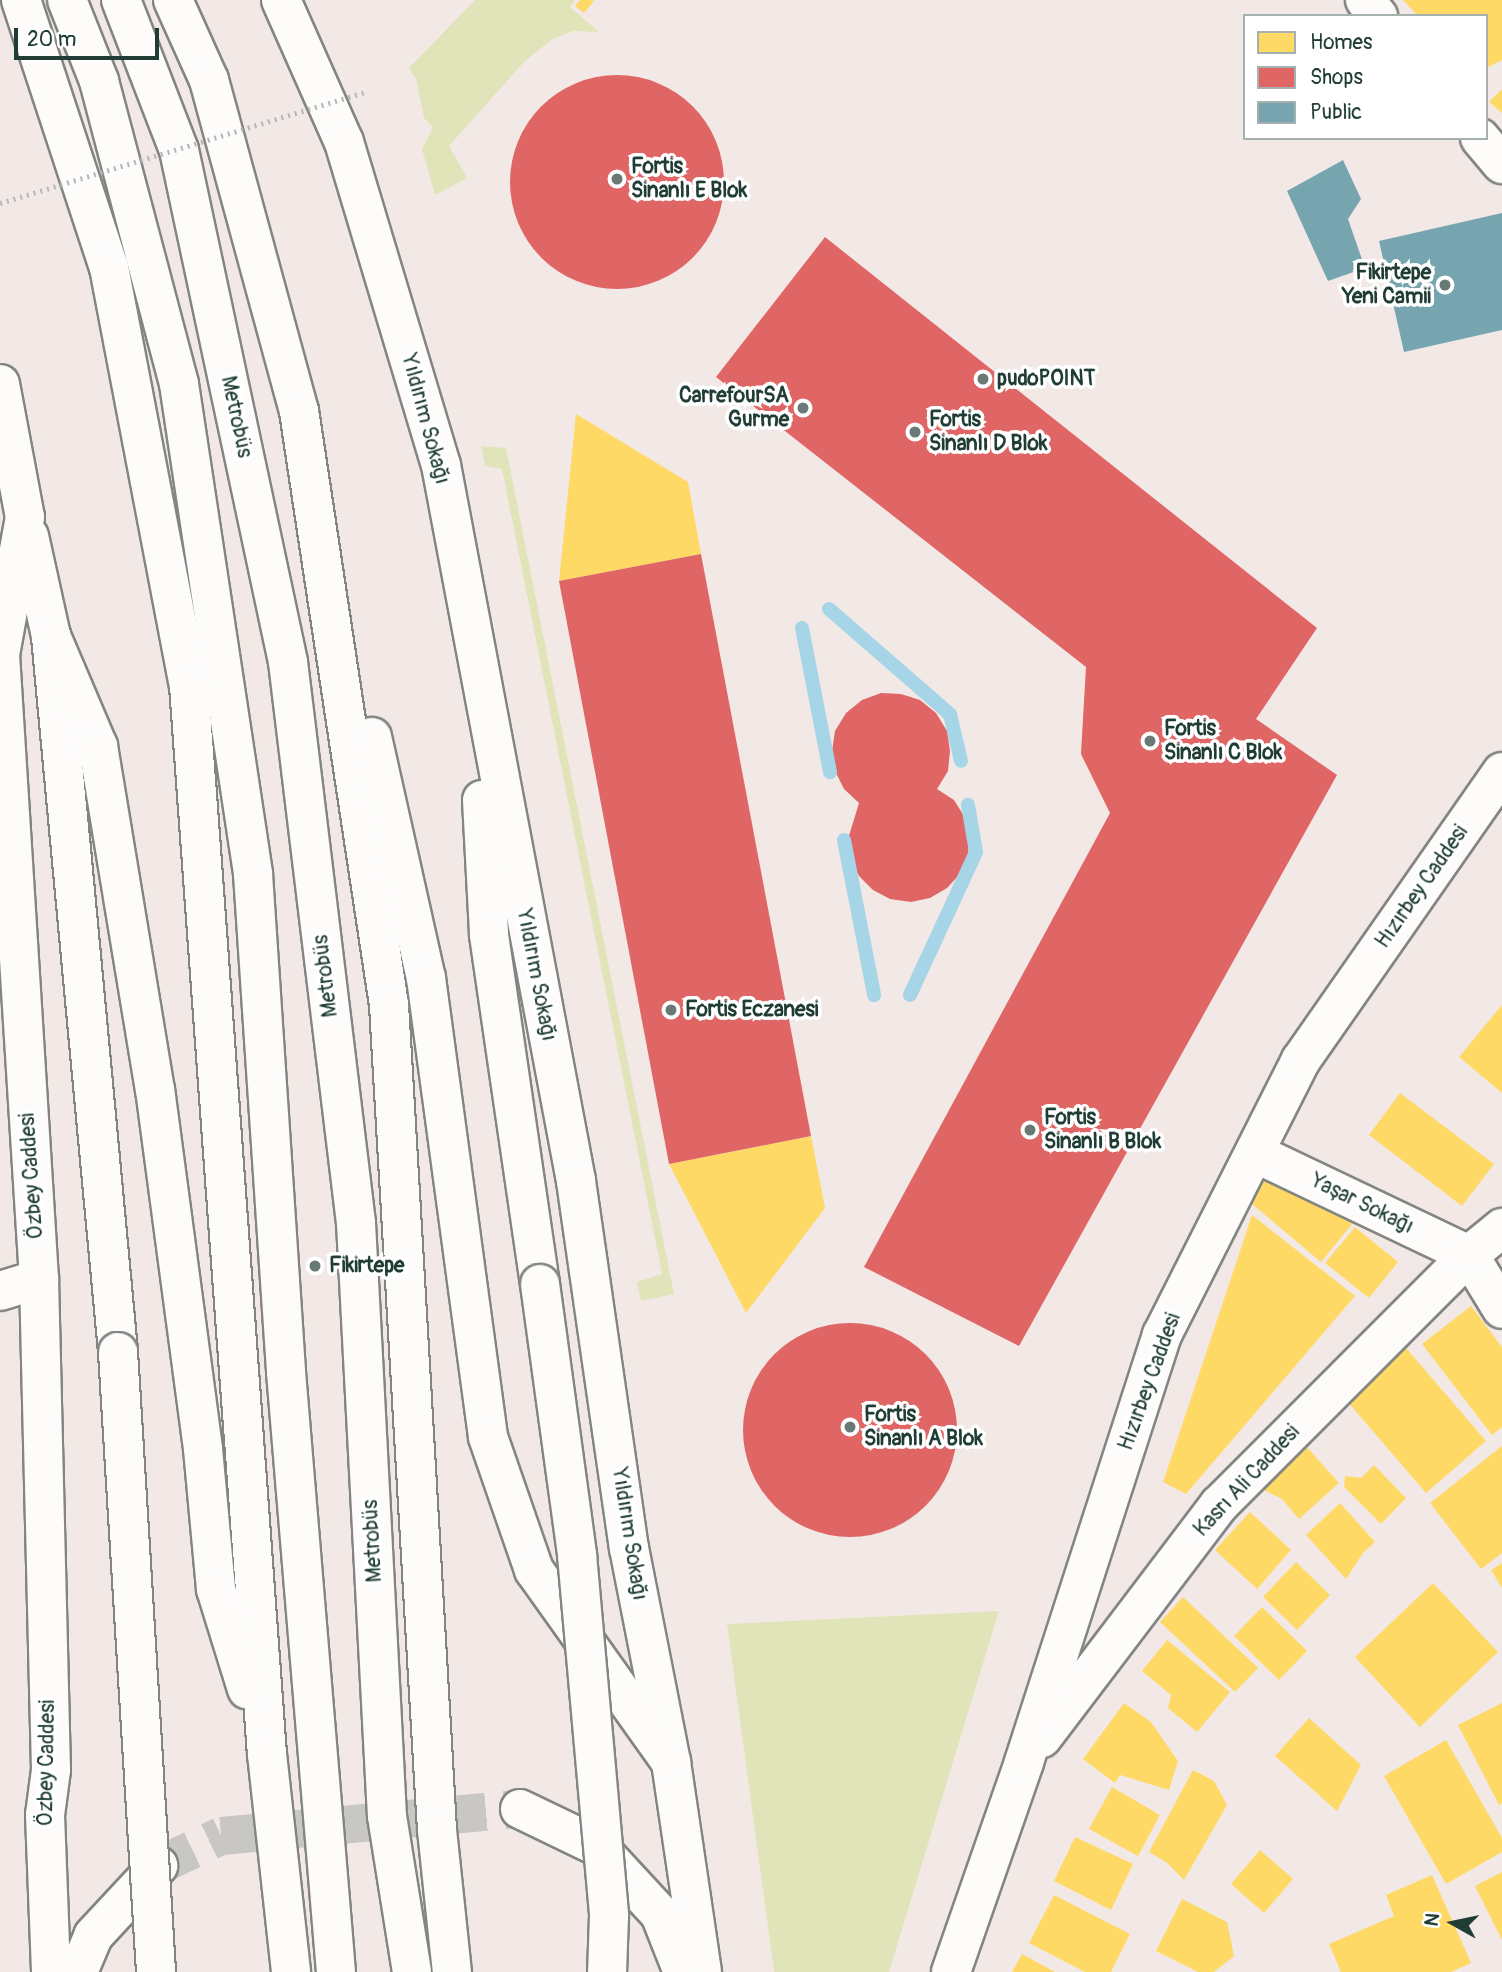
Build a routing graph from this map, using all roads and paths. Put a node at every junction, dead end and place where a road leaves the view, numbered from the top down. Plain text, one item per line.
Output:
1 (21, 0) edge
2 (67, 0) edge
3 (121, 0) edge
4 (173, 0) edge
5 (281, 0) edge
6 (1365, 0) edge
7 (1376, 14) edge
8 (366, 92) dead end
9 (1482, 140) edge
10 (1502, 164) edge
11 (0, 203) edge
12 (0, 384) edge
13 (299, 411) junction
14 (13, 525) edge
15 (51, 636) junction
16 (474, 648) junction
17 (1502, 772) edge
18 (1255, 1153) junction
19 (1502, 1228) edge
20 (1469, 1255) junction
21 (39, 1279) junction
22 (0, 1292) edge
23 (1502, 1309) edge
24 (267, 1754) junction
25 (671, 1762) junction
26 (1024, 1762) junction
27 (520, 1809) tunnel mouth
28 (158, 1866) tunnel mouth
29 (51, 1972) edge
30 (78, 1972) edge
31 (156, 1972) edge
32 (291, 1972) edge
33 (336, 1972) edge
34 (412, 1972) edge
35 (452, 1972) edge
36 (607, 1972) edge
37 (683, 1972) edge
38 (702, 1972) edge
39 (951, 1972) edge

1 - 24 main road
2 - 33 main road
3 - 34 main road, Metrobüs
4 - 13 main road
5 - 16 main road, Yıldırım Sokağı
6 - 7 main road
8 - 11 path, bridge
9 - 10 main road
12 - 14 main road, Özbey Caddesi
13 - 25 main road
13 - 35 main road
14 - 15 main road
14 - 21 main road, Özbey Caddesi
15 - 24 main road
15 - 31 main road, bridge
16 - 25 main road, Yıldırım Sokağı
16 - 36 main road, bridge
17 - 18 main road, Hızırbey Caddesi
18 - 20 main road, Yaşar Sokağı
18 - 26 main road, Hızırbey Caddesi
19 - 20 main road, Kasrı Ali Caddesi
20 - 23 main road
20 - 26 main road, Kasrı Ali Caddesi
21 - 22 main road
21 - 29 main road, Özbey Caddesi
24 - 32 main road
25 - 38 main road, Yıldırım Sokağı
26 - 39 main road, Hızırbey Caddesi
27 - 37 main road
28 - 30 main road

